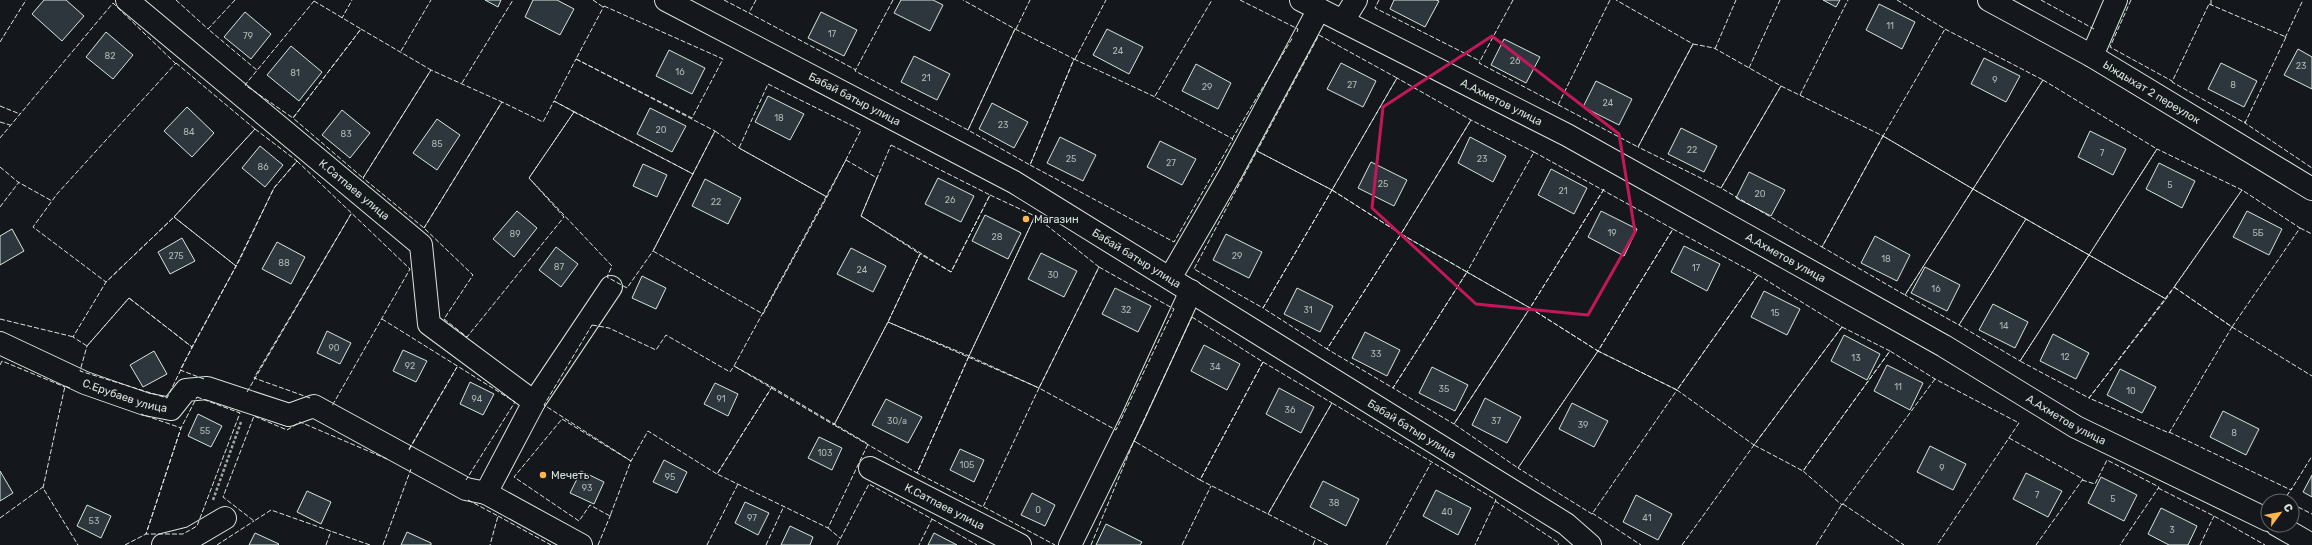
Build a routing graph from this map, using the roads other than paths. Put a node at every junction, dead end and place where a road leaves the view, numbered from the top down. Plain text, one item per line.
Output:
1 (127, 0) edge
2 (666, 0) edge
3 (1356, 0) edge
4 (1989, 0) edge
5 (2116, 0) edge
6 (1310, 5) edge
7 (1344, 21) junction
8 (2092, 56) junction
9 (2312, 189) edge
10 (1170, 278) junction
11 (610, 287) dead end
12 (1191, 291) junction
13 (0, 343) edge
14 (534, 402) junction
15 (870, 468) dead end
16 (486, 493) junction
17 (2260, 516) edge
18 (225, 518) dead end
19 (2291, 533) edge
20 (1582, 542) edge
21 (163, 545) edge
22 (581, 545) edge
23 (1020, 545) edge
24 (1070, 545) edge
25 (2312, 545) edge

1 - 14 street, К.Сатпаев улица
2 - 10 street, Бабай батыр улица
3 - 7 street
4 - 8 street, Ыждыхат 2 переулок
5 - 8 street
6 - 7 street, А.Ахметов улица
6 - 10 street
7 - 17 street, А.Ахметов улица
8 - 9 street, Ыждыхат 2 переулок
10 - 12 street, Бабай батыр улица
11 - 14 street
12 - 20 street, Бабай батыр улица
12 - 24 street
13 - 16 street, С.Ерубаев улица
14 - 16 street
15 - 23 street, К.Сатпаев улица
16 - 22 street
18 - 21 street
19 - 25 street

